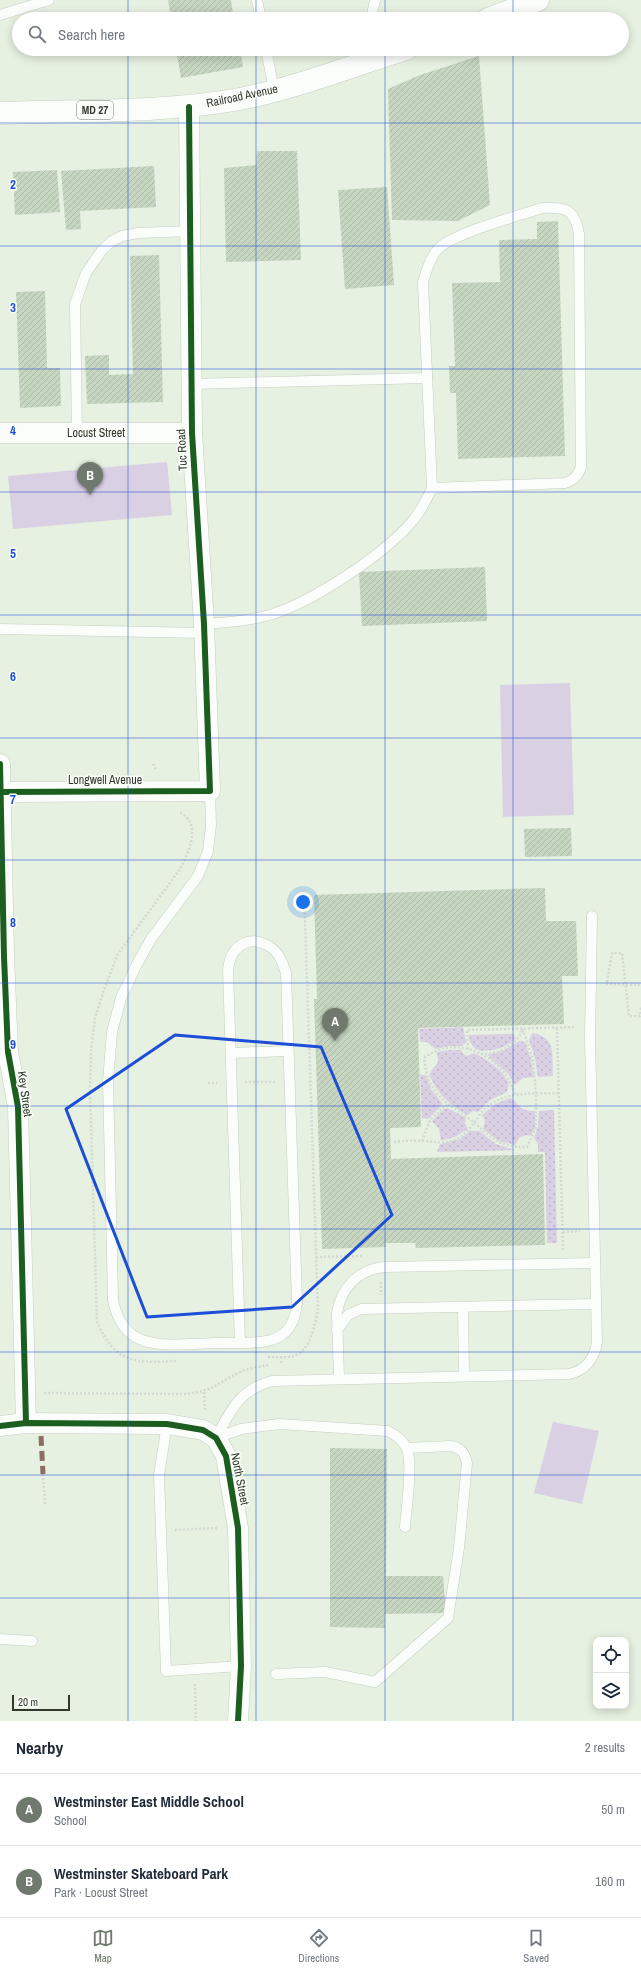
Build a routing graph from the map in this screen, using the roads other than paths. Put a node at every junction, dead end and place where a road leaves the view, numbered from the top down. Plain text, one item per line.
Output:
1 (49, 0) edge
2 (257, 0) edge
3 (375, 0) edge
4 (538, 0) edge
5 (260, 12) edge
6 (372, 12) edge
7 (506, 12) edge
8 (0, 15) edge
9 (267, 56) edge
10 (360, 56) edge
11 (274, 90) junction
12 (189, 107) junction
13 (0, 113) edge
14 (191, 231) junction
15 (427, 378) junction
16 (192, 384) junction
17 (0, 433) edge
18 (78, 433) junction
19 (192, 433) junction
20 (432, 488) junction
21 (204, 628) junction
22 (0, 629) edge
23 (0, 764) edge
24 (210, 791) junction
25 (1, 792) edge
26 (592, 916) dead end
27 (288, 1051) junction
28 (230, 1052) junction
29 (595, 1263) junction
30 (596, 1304) junction
31 (463, 1307) junction
32 (337, 1330) junction
33 (240, 1343) junction
34 (464, 1376) junction
35 (339, 1379) junction
36 (26, 1423) junction
37 (167, 1424) junction
38 (0, 1426) edge
39 (216, 1438) junction
40 (407, 1448) junction
41 (405, 1527) dead end
42 (0, 1639) edge
43 (32, 1641) dead end
44 (241, 1666) junction
45 (276, 1674) dead end
46 (238, 1721) edge

1 - 8 lane
2 - 5 lane
3 - 6 lane
4 - 7 highway
9 - 11 lane
10 - 11 highway, Railroad Avenue / MD 27
11 - 12 highway, Railroad Avenue / MD 27
12 - 13 highway, Railroad Avenue / MD 27
12 - 14 street, Tuc Road
14 - 16 street, Tuc Road
14 - 18 lane
15 - 16 lane
15 - 20 lane
15 - 20 lane
16 - 19 street, Tuc Road
17 - 18 street, Locust Street
18 - 19 street, Locust Street
19 - 21 street, Tuc Road
20 - 21 lane
21 - 22 lane
21 - 24 street, Tuc Road
23 - 25 street, Key Street
24 - 25 street, Longwell Avenue
24 - 33 lane
25 - 36 street, Key Street
26 - 29 lane
27 - 28 lane
27 - 28 lane
27 - 33 lane
28 - 33 lane
29 - 30 lane
29 - 32 lane
30 - 31 lane
30 - 34 lane
31 - 32 lane
31 - 34 lane
32 - 35 lane
34 - 35 lane
35 - 39 lane
36 - 37 street
36 - 38 street
37 - 39 street
37 - 44 lane
39 - 40 lane
39 - 44 street, North Street
40 - 41 lane
40 - 45 lane
42 - 43 lane
44 - 46 street, North Street

